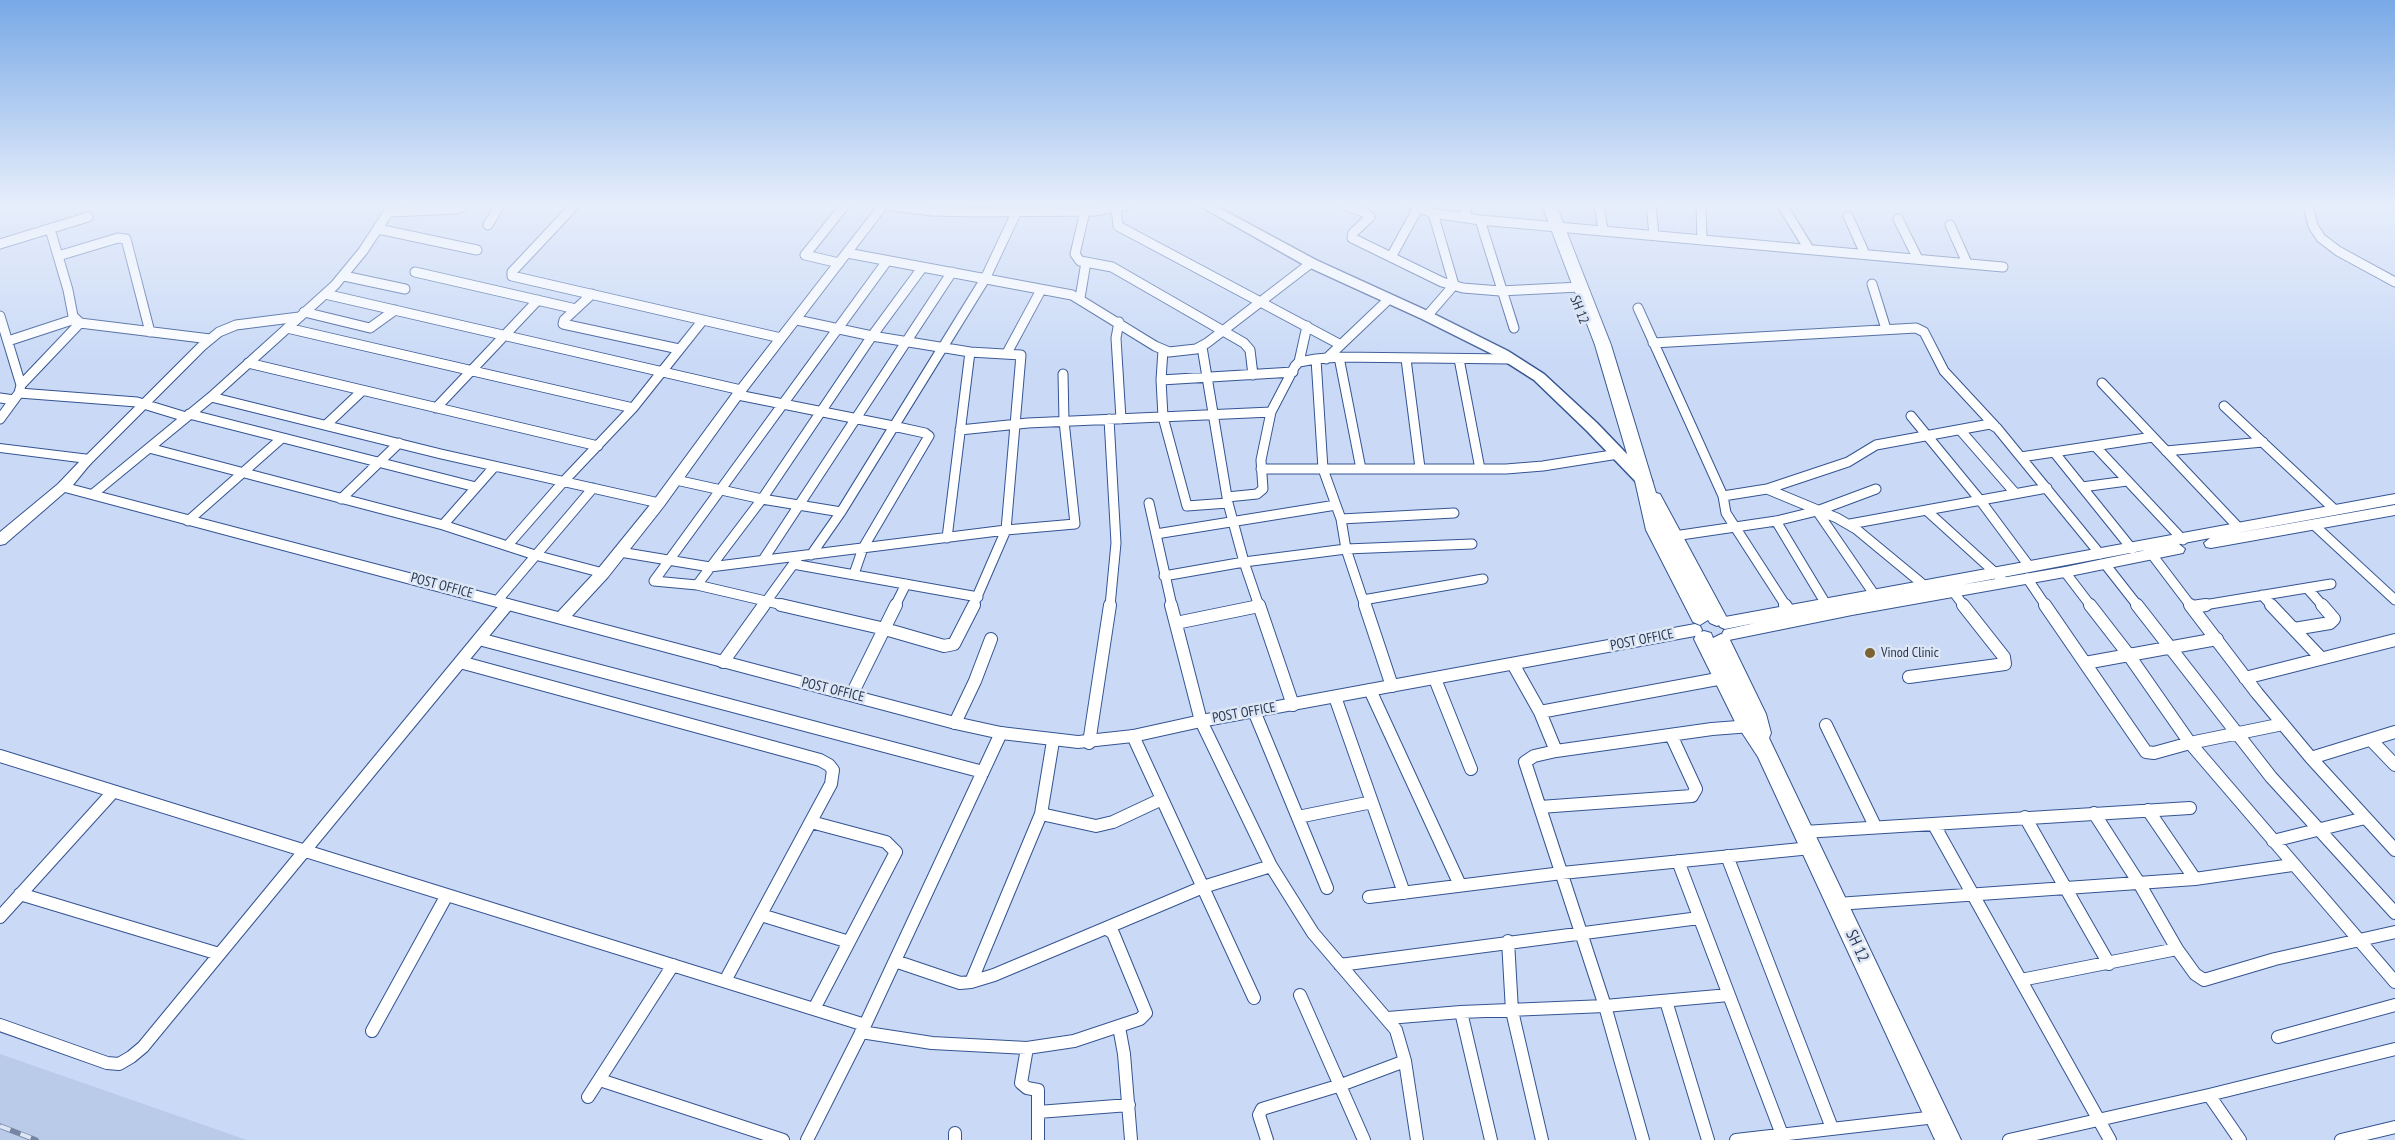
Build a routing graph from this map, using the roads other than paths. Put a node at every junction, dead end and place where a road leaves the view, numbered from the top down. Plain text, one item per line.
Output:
1 (59, 258) edge
2 (131, 258) edge
3 (357, 258) edge
4 (525, 258) edge
5 (843, 258) edge
6 (846, 258) edge
7 (995, 258) edge
8 (1078, 258) edge
9 (1177, 258) edge
10 (1302, 258) edge
11 (1394, 258) edge
12 (1445, 258) edge
13 (1491, 258) edge
14 (1564, 258) edge
15 (1910, 258) edge
16 (1965, 258) edge
17 (2354, 258) edge
18 (1918, 259) joint
19 (887, 261) junction
20 (1086, 262) junction
21 (1311, 263) junction
22 (1967, 263) junction
23 (2002, 267) dead end
24 (922, 268) junction
25 (415, 272) dead end
26 (952, 272) junction
27 (344, 276) junction
28 (985, 279) junction
29 (2395, 282) edge
30 (1872, 284) dead end
31 (1454, 286) junction
32 (1575, 287) junction
33 (405, 289) dead end
34 (1040, 290) junction
35 (1500, 291) junction
36 (325, 294) junction
37 (592, 294) junction
38 (1080, 298) junction
39 (1389, 298) junction
40 (538, 300) junction
41 (1261, 304) junction
42 (1638, 308) dead end
43 (576, 309) junction
44 (395, 310) junction
45 (302, 315) junction
46 (0, 316) edge
47 (1427, 316) junction
48 (703, 320) junction
49 (797, 320) junction
50 (78, 321) junction
51 (1119, 322) junction
52 (1307, 326) junction
53 (288, 328) junction
54 (1514, 328) dead end
55 (1886, 329) junction
56 (837, 330) junction
57 (1224, 331) junction
58 (150, 332) junction
59 (506, 335) junction
60 (872, 336) junction
61 (781, 338) junction
62 (210, 339) junction
63 (905, 342) junction
64 (1653, 343) junction
65 (6, 344) edge
66 (1341, 344) junction
67 (1202, 346) junction
68 (942, 348) junction
69 (679, 350) junction
70 (1163, 350) junction
71 (970, 352) junction
72 (1007, 353) junction
73 (1339, 358) junction
74 (1326, 359) junction
75 (1406, 359) junction
76 (1460, 359) junction
77 (1510, 359) junction
78 (1316, 360) junction
79 (1299, 362) junction
80 (248, 363) junction
81 (663, 370) junction
82 (473, 371) junction
83 (1293, 372) junction
84 (1063, 374) dead end
85 (1253, 375) junction
86 (1208, 377) junction
87 (1161, 380) junction
88 (2102, 383) dead end
89 (362, 391) junction
90 (18, 392) junction
91 (739, 392) junction
92 (211, 397) junction
93 (0, 398) edge
94 (146, 404) junction
95 (783, 405) junction
96 (2224, 406) dead end
97 (436, 408) junction
98 (633, 408) junction
99 (820, 412) junction
100 (1271, 412) junction
101 (1212, 415) junction
102 (187, 416) junction
103 (1911, 416) dead end
104 (1163, 417) junction
105 (0, 419) edge
106 (1109, 419) junction
107 (1121, 419) junction
108 (856, 420) junction
109 (1064, 421) junction
110 (326, 425) junction
111 (1015, 425) junction
112 (893, 426) junction
113 (1994, 426) junction
114 (960, 430) junction
115 (1961, 431) junction
116 (1929, 435) junction
117 (2153, 437) junction
118 (282, 438) junction
119 (2262, 442) junction
120 (399, 443) junction
121 (598, 446) junction
122 (2095, 446) junction
123 (0, 448) edge
124 (150, 448) junction
125 (2166, 451) junction
126 (2054, 452) junction
127 (1618, 454) junction
128 (2021, 457) junction
129 (85, 463) junction
130 (380, 464) junction
131 (494, 466) junction
132 (1420, 468) junction
133 (1261, 469) junction
134 (1323, 469) junction
135 (1361, 469) junction
136 (1480, 469) junction
137 (244, 473) junction
138 (564, 480) junction
139 (676, 480) junction
140 (1644, 481) junction
141 (2128, 481) junction
142 (63, 487) junction
143 (476, 487) junction
144 (2082, 487) junction
145 (593, 488) junction
146 (2047, 488) junction
147 (1767, 489) junction
148 (1876, 489) dead end
149 (721, 490) junction
150 (93, 494) junction
151 (2015, 494) junction
152 (1723, 496) junction
153 (341, 499) junction
154 (762, 499) junction
155 (1227, 500) junction
156 (1980, 500) junction
157 (2395, 500) edge
158 (658, 503) junction
159 (1149, 503) dead end
160 (801, 505) junction
161 (1336, 505) junction
162 (1926, 510) junction
163 (2335, 510) junction
164 (2395, 510) edge
165 (1817, 511) junction
166 (841, 512) junction
167 (1454, 513) dead end
168 (1341, 519) junction
169 (188, 521) junction
170 (1233, 521) junction
171 (1776, 521) junction
172 (1850, 524) junction
173 (443, 525) junction
174 (2314, 525) junction
175 (1734, 527) junction
176 (2240, 528) junction
177 (1006, 530) junction
178 (1156, 534) junction
179 (1674, 536) junction
180 (947, 538) junction
181 (0, 540) edge
182 (2183, 540) junction
183 (1472, 544) dead end
184 (508, 545) junction
185 (863, 548) junction
186 (1346, 549) junction
187 (2143, 550) junction
188 (620, 552) junction
189 (535, 554) junction
190 (811, 555) junction
191 (2103, 559) junction
192 (671, 560) junction
193 (763, 560) junction
194 (796, 560) junction
195 (1244, 562) junction
196 (710, 566) junction
197 (603, 572) junction
198 (2028, 572) junction
199 (2065, 572) junction
200 (854, 574) junction
201 (1164, 576) junction
202 (2000, 576) junction
203 (1483, 579) dead end
204 (906, 584) junction
205 (2331, 584) dead end
206 (697, 585) junction
207 (1925, 586) junction
208 (2307, 588) junction
209 (1952, 590) junction
210 (1874, 594) junction
211 (2262, 595) junction
212 (978, 597) junction
213 (768, 600) junction
214 (1363, 600) junction
215 (2395, 600) edge
216 (502, 603) junction
217 (1826, 604) junction
218 (1259, 606) junction
219 (2192, 607) junction
220 (1789, 611) junction
221 (561, 619) junction
222 (1176, 623) junction
223 (885, 629) junction
224 (1713, 629) junction
225 (2294, 629) junction
226 (2217, 638) junction
227 (479, 639) junction
228 (991, 639) dead end
229 (2395, 640) edge
230 (2169, 647) junction
231 (2128, 654) junction
232 (2321, 658) junction
233 (460, 662) junction
234 (723, 662) junction
235 (2085, 663) junction
236 (1513, 664) junction
237 (1909, 677) dead end
238 (1723, 678) junction
239 (2245, 678) junction
240 (1435, 679) junction
241 (1392, 686) junction
242 (1370, 690) junction
243 (852, 694) junction
244 (1335, 697) junction
245 (1292, 705) junction
246 (1254, 711) junction
247 (1540, 712) junction
248 (1201, 721) junction
249 (956, 723) junction
250 (2283, 724) junction
251 (1826, 725) dead end
252 (1754, 726) junction
253 (2395, 732) edge
254 (1001, 733) junction
255 (2237, 734) junction
256 (1671, 735) junction
257 (1133, 736) junction
258 (2371, 740) junction
259 (1053, 741) junction
260 (1089, 743) junction
261 (2190, 743) junction
262 (1556, 751) junction
263 (1766, 751) joint
264 (0, 756) edge
265 (2311, 758) junction
266 (2395, 764) edge
267 (1471, 769) dead end
268 (983, 772) junction
269 (113, 792) junction
270 (1162, 799) junction
271 (1372, 802) junction
272 (1540, 806) junction
273 (2190, 808) dead end
274 (2148, 810) junction
275 (2094, 813) junction
276 (1041, 814) junction
277 (1298, 817) junction
278 (2025, 817) junction
279 (2366, 818) junction
280 (811, 822) junction
281 (1934, 825) junction
282 (1875, 826) junction
283 (2318, 829) junction
284 (1807, 840) junction
285 (2273, 841) junction
286 (305, 850) junction
287 (2395, 850) edge
288 (1727, 856) junction
289 (1678, 862) junction
290 (2292, 865) junction
291 (1271, 866) junction
292 (1562, 873) junction
293 (2195, 879) junction
294 (2139, 884) junction
295 (1460, 885) junction
296 (1203, 887) junction
297 (2066, 887) junction
298 (1327, 888) dead end
299 (1404, 893) junction
300 (1972, 893) junction
301 (20, 894) junction
302 (447, 895) junction
303 (1369, 897) dead end
304 (1837, 904) junction
305 (2395, 913) edge
306 (760, 915) junction
307 (0, 917) edge
308 (1699, 918) junction
309 (1106, 928) junction
310 (2395, 932) edge
311 (1581, 934) junction
312 (849, 942) junction
313 (1508, 942) junction
314 (2360, 942) junction
315 (2177, 949) junction
316 (219, 954) junction
317 (895, 961) junction
318 (2109, 964) junction
319 (673, 965) junction
320 (1340, 965) junction
321 (2021, 980) junction
322 (725, 981) junction
323 (971, 982) junction
324 (2395, 982) edge
325 (1300, 994) dead end
326 (1729, 995) junction
327 (1254, 998) dead end
328 (1666, 1001) junction
329 (2395, 1005) edge
330 (1605, 1006) junction
331 (814, 1009) junction
332 (1512, 1011) junction
333 (1461, 1012) junction
334 (1388, 1018) junction
335 (0, 1025) edge
336 (1119, 1027) junction
337 (863, 1028) junction
338 (372, 1031) dead end
339 (2278, 1037) dead end
340 (1027, 1048) junction
341 (2395, 1049) edge
342 (1405, 1062) junction
343 (600, 1080) junction
344 (1341, 1085) junction
345 (2210, 1095) junction
346 (588, 1098) dead end
347 (1129, 1105) junction
348 (1038, 1112) junction
349 (1936, 1117) junction
350 (2099, 1120) junction
351 (2395, 1127) edge
352 (1832, 1128) junction
353 (1783, 1137) edge
354 (2038, 1137) edge
355 (784, 1140) edge
356 (807, 1140) edge
357 (1038, 1140) edge
358 (1131, 1140) edge
359 (1267, 1140) edge
360 (1364, 1140) edge
361 (1417, 1140) edge
362 (1492, 1140) edge
363 (1542, 1140) edge
364 (1643, 1140) edge
365 (1708, 1140) edge
366 (1736, 1140) edge
367 (1948, 1140) edge
368 (2009, 1140) edge
369 (2110, 1140) edge
370 (2240, 1140) edge
371 (2341, 1140) edge

1 - 50 street
2 - 58 street
3 - 27 street
4 - 37 street
5 - 49 street
6 - 19 street
7 - 28 street
8 - 20 street
9 - 41 street
10 - 21 main road
11 - 31 street
12 - 31 street
13 - 35 street
14 - 32 highway, SH 12
15 - 18 street
16 - 22 street
17 - 29 street
18 - 22 street
19 - 24 street
19 - 56 street
20 - 38 street
20 - 57 street
21 - 39 main road
21 - 41 street
22 - 23 street
24 - 26 street
24 - 60 street
25 - 40 street
26 - 28 street
26 - 63 street
27 - 33 street
27 - 36 street
28 - 34 street
28 - 68 street
30 - 55 street
31 - 35 street
31 - 47 street
32 - 35 street
32 - 140 highway, SH 12
34 - 38 street
34 - 72 street
35 - 54 street
36 - 44 street
36 - 45 street
37 - 43 street
37 - 48 street
38 - 51 street
39 - 47 main road
39 - 66 street
40 - 43 street
40 - 59 street
41 - 52 street
41 - 57 street
42 - 64 street
43 - 69 street
44 - 45 street
44 - 59 street
45 - 53 street
45 - 62 street
46 - 65 street
47 - 77 main road
48 - 61 street
48 - 69 street
49 - 56 street
49 - 61 street
50 - 58 street
50 - 65 street
50 - 90 street
51 - 70 street
51 - 107 street
52 - 66 street
52 - 79 street
53 - 80 street
53 - 82 street
55 - 64 street
55 - 113 street
56 - 60 street
56 - 95 street
57 - 67 street
57 - 85 street
58 - 62 street
59 - 81 street
59 - 82 street
60 - 63 street
60 - 99 street
61 - 91 street
62 - 94 street
63 - 68 street
63 - 108 street
64 - 152 street
65 - 90 street
66 - 74 street
67 - 70 street
67 - 86 street
68 - 71 street
68 - 112 street
69 - 81 street
70 - 87 street
71 - 72 street
71 - 114 street
72 - 111 street
73 - 74 street
73 - 75 street
73 - 135 street
74 - 78 street
75 - 76 street
75 - 132 street
76 - 77 street
76 - 136 street
77 - 127 main road
78 - 79 street
78 - 134 street
79 - 83 street
80 - 89 street
80 - 92 street
81 - 91 street
81 - 98 street
82 - 97 street
82 - 98 street
83 - 85 street
83 - 100 street
84 - 109 street
85 - 86 street
86 - 87 street
86 - 101 street
87 - 104 street
88 - 117 street
89 - 97 street
89 - 110 street
90 - 93 street
90 - 94 street
90 - 105 street
91 - 95 street
91 - 139 street
92 - 102 street
92 - 110 street
94 - 102 street
94 - 129 street
95 - 99 street
95 - 149 street
96 - 119 street
97 - 121 street
98 - 121 street
99 - 108 street
99 - 154 street
100 - 101 street
100 - 133 street
101 - 104 street
101 - 155 street
102 - 118 street
102 - 124 street
103 - 116 street
104 - 107 street
104 - 155 street
106 - 107 street
106 - 109 street
106 - 260 street
108 - 112 street
108 - 160 street
109 - 111 street
109 - 177 street
110 - 120 street
111 - 114 street
111 - 177 street
112 - 166 street
112 - 185 street
113 - 115 street
113 - 128 street
114 - 180 street
115 - 116 street
115 - 151 street
116 - 147 street
116 - 156 street
117 - 122 street
117 - 125 street
118 - 130 street
118 - 137 street
119 - 125 street
119 - 163 street
120 - 130 street
120 - 131 street
121 - 138 street
122 - 126 street
122 - 141 street
123 - 129 street
124 - 137 street
124 - 150 street
125 - 176 street
126 - 128 street
126 - 144 street
127 - 136 street
127 - 140 main road
128 - 146 street
129 - 142 street
130 - 143 street
130 - 153 street
131 - 138 street
131 - 143 street
132 - 135 street
132 - 136 street
133 - 134 street
133 - 155 street
134 - 135 street
134 - 161 street
137 - 153 street
137 - 169 street
138 - 145 street
138 - 184 street
139 - 149 street
139 - 158 street
140 - 179 highway, SH 12
140 - 224 highway, SH 12
141 - 144 street
141 - 182 street
142 - 150 street, POST OFFICE
142 - 181 street
143 - 173 street
144 - 187 street
145 - 158 street
145 - 189 street
146 - 151 street
146 - 191 street
147 - 152 street
147 - 165 street
148 - 165 street
149 - 154 street
149 - 192 street
150 - 169 street, POST OFFICE
151 - 156 street
152 - 175 street
153 - 173 street
154 - 160 street
154 - 196 street
155 - 170 street
156 - 162 street
156 - 198 street
157 - 163 street
158 - 188 street
159 - 178 street
160 - 166 street
160 - 193 street
161 - 168 street
161 - 170 street
162 - 172 street
162 - 202 street
163 - 176 street
164 - 174 street
165 - 171 street
165 - 172 street
165 - 210 street
166 - 190 street
167 - 168 street
168 - 186 street
169 - 216 street, POST OFFICE
170 - 178 street
170 - 195 street
171 - 175 street
171 - 217 street
172 - 207 street
173 - 184 street
174 - 187 street
174 - 215 street
175 - 179 street
175 - 220 street
176 - 182 street
177 - 180 street
177 - 212 street
178 - 201 street
179 - 224 highway, SH 12
180 - 185 street
182 - 187 street
183 - 186 street
184 - 189 street
185 - 190 street
185 - 200 street
186 - 195 street
186 - 214 street
187 - 191 street
187 - 191 street
187 - 219 street
188 - 192 street
188 - 197 street
189 - 197 street
189 - 216 street
190 - 194 street
191 - 198 street
191 - 199 street
191 - 230 street
192 - 196 street
192 - 206 street
193 - 194 street
193 - 196 street
194 - 200 street
194 - 213 street
195 - 201 street
195 - 218 street
196 - 206 street
197 - 221 street
198 - 199 street
198 - 202 street
198 - 235 street
199 - 231 street
200 - 204 street
201 - 222 street
202 - 207 street
202 - 209 street
203 - 214 street
204 - 212 street
204 - 223 street
205 - 208 street
206 - 213 street
207 - 210 street
208 - 211 street
208 - 225 street
209 - 224 street
209 - 237 street
210 - 217 street
211 - 219 street
211 - 225 street
212 - 223 street
213 - 223 street
213 - 234 street
214 - 241 street
216 - 221 street, POST OFFICE
216 - 227 street
217 - 220 street
218 - 222 street
218 - 245 street
219 - 226 street
220 - 224 street
221 - 234 street, POST OFFICE
222 - 248 street
223 - 243 street
224 - 236 street, POST OFFICE
224 - 238 highway, SH 12
224 - 252 highway, SH 12
225 - 232 street
226 - 230 street
226 - 239 street
227 - 233 street
227 - 268 street
228 - 249 street
229 - 232 street
230 - 231 street
230 - 255 street
231 - 235 street
231 - 261 street
232 - 239 street
233 - 280 street
233 - 286 street
234 - 243 street, POST OFFICE
235 - 261 street
236 - 240 street, POST OFFICE
236 - 247 street
238 - 247 street
238 - 252 highway, SH 12
239 - 250 street
240 - 241 street, POST OFFICE
240 - 267 street
241 - 242 street, POST OFFICE
242 - 244 street, POST OFFICE
242 - 295 street
243 - 249 street, POST OFFICE
244 - 245 street, POST OFFICE
244 - 271 street
245 - 246 street, POST OFFICE
246 - 248 street, POST OFFICE
246 - 277 street
247 - 262 street
248 - 257 street, POST OFFICE
248 - 291 street
249 - 254 street, POST OFFICE
250 - 255 street
250 - 265 street
251 - 282 street
252 - 256 street
252 - 263 highway, SH 12
253 - 258 street
254 - 259 street, POST OFFICE
254 - 268 street
255 - 261 street
255 - 283 street
256 - 262 street
256 - 272 street
257 - 260 street, POST OFFICE
257 - 270 street
258 - 265 street
258 - 266 street
259 - 260 street, POST OFFICE
259 - 276 street
261 - 285 street
262 - 272 street
263 - 284 highway, SH 12
264 - 269 street
265 - 279 street
268 - 317 street
269 - 286 street
269 - 301 street
270 - 276 street
270 - 296 street
271 - 277 street
271 - 299 street
272 - 292 street
273 - 274 street
274 - 275 street
274 - 293 street
275 - 278 street
275 - 294 street
276 - 323 street
277 - 298 street
278 - 281 street
278 - 297 street
279 - 283 street
279 - 287 street
280 - 306 street
280 - 312 street
281 - 282 street
281 - 300 street
282 - 284 street
283 - 285 street
283 - 305 street
284 - 288 street
284 - 304 highway, SH 12
285 - 290 street
286 - 302 street
286 - 316 street
288 - 289 street
288 - 352 street
289 - 292 street
289 - 308 street
290 - 293 street
290 - 314 street
291 - 296 street
291 - 320 street
292 - 295 street
292 - 311 street
293 - 294 street
294 - 297 street
294 - 315 street
295 - 299 street
296 - 309 street
296 - 327 street
297 - 300 street
297 - 318 street
299 - 303 street
300 - 304 street
300 - 321 street
301 - 307 street
301 - 316 street
302 - 319 street
302 - 338 street
304 - 349 highway, SH 12
306 - 312 street
306 - 322 street
308 - 311 street
308 - 326 street
309 - 323 street
309 - 336 street
310 - 314 street
311 - 313 street
311 - 330 street
312 - 331 street
313 - 320 street
313 - 332 street
314 - 315 street
314 - 324 street
315 - 318 street
316 - 335 street
317 - 323 street
317 - 337 street
318 - 321 street
319 - 322 street
319 - 343 street
320 - 334 street
321 - 350 street
322 - 331 street
325 - 344 street
326 - 328 street
326 - 353 street
328 - 330 street
328 - 365 street
329 - 339 street
330 - 332 street
330 - 364 street
331 - 337 street
332 - 333 street
332 - 363 street
333 - 334 street
333 - 362 street
334 - 342 street
336 - 340 street
336 - 347 street
337 - 340 street
337 - 356 street
340 - 348 street
341 - 345 street
342 - 344 street
342 - 361 street
343 - 346 street
343 - 355 street
344 - 359 street
344 - 360 street
345 - 350 street
345 - 370 street
347 - 348 street
347 - 358 street
348 - 357 street
349 - 352 street
349 - 367 highway, SH 12
350 - 354 street
350 - 369 street
351 - 371 street
352 - 353 street
353 - 366 street
354 - 368 street

